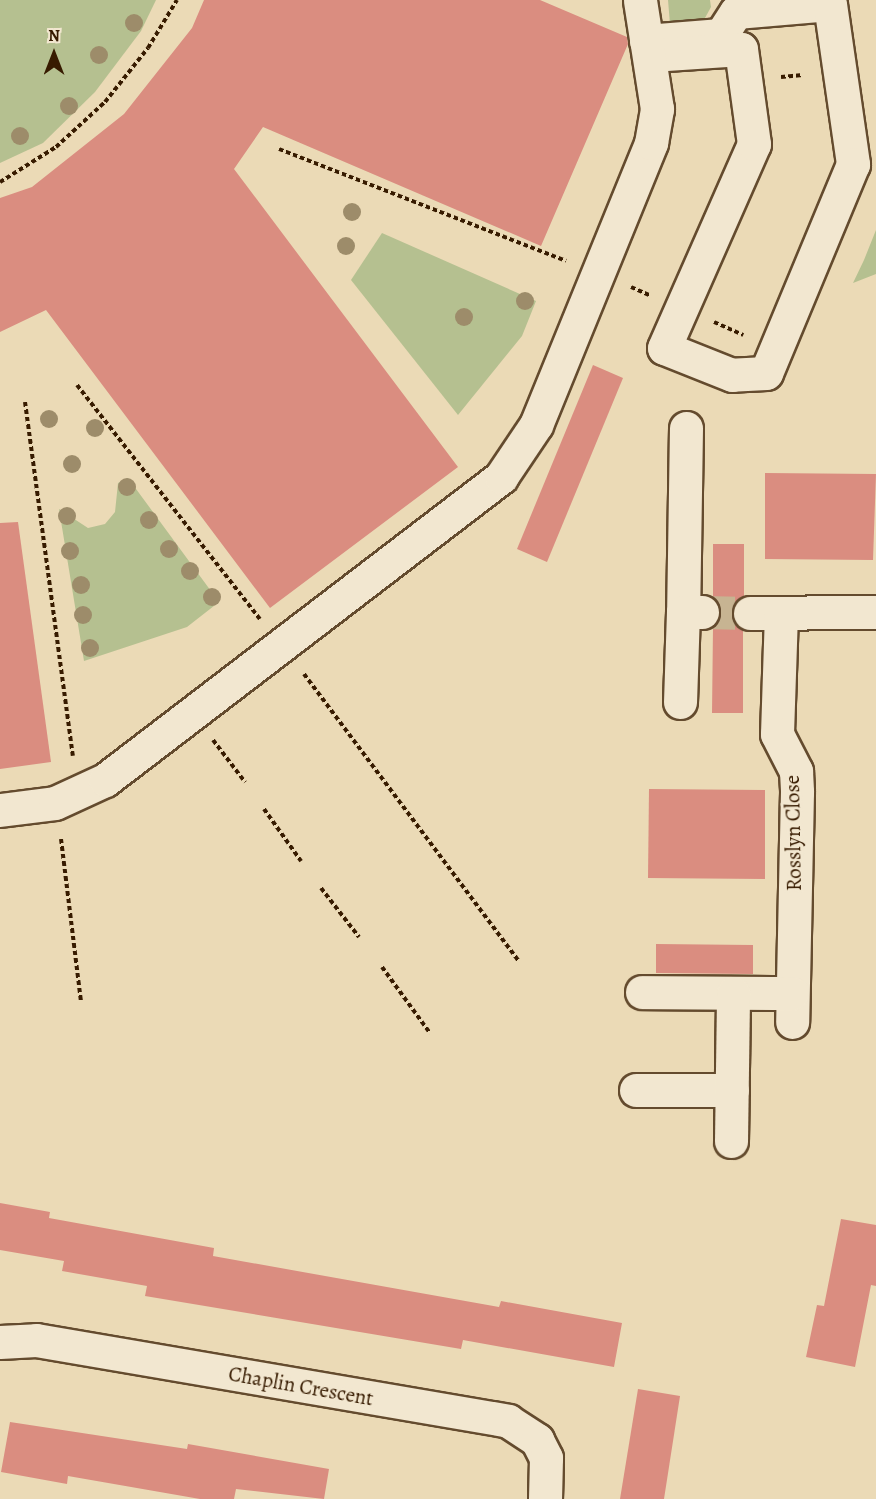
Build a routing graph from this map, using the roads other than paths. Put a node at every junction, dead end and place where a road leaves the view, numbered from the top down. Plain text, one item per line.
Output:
1 (640, 0) edge
2 (649, 48) junction
3 (686, 428) dead end
4 (876, 612) edge
5 (680, 702) dead end
6 (0, 810) edge
7 (642, 992) dead end
8 (733, 993) junction
9 (636, 1090) dead end
10 (732, 1090) junction
11 (731, 1141) dead end
12 (0, 1342) edge
13 (545, 1499) edge

1 - 2 street
2 - 2 street
2 - 6 street
3 - 5 street
4 - 8 street, Rosslyn Close
7 - 8 street
8 - 10 street
9 - 10 street
10 - 11 street
12 - 13 street, Chaplin Crescent

